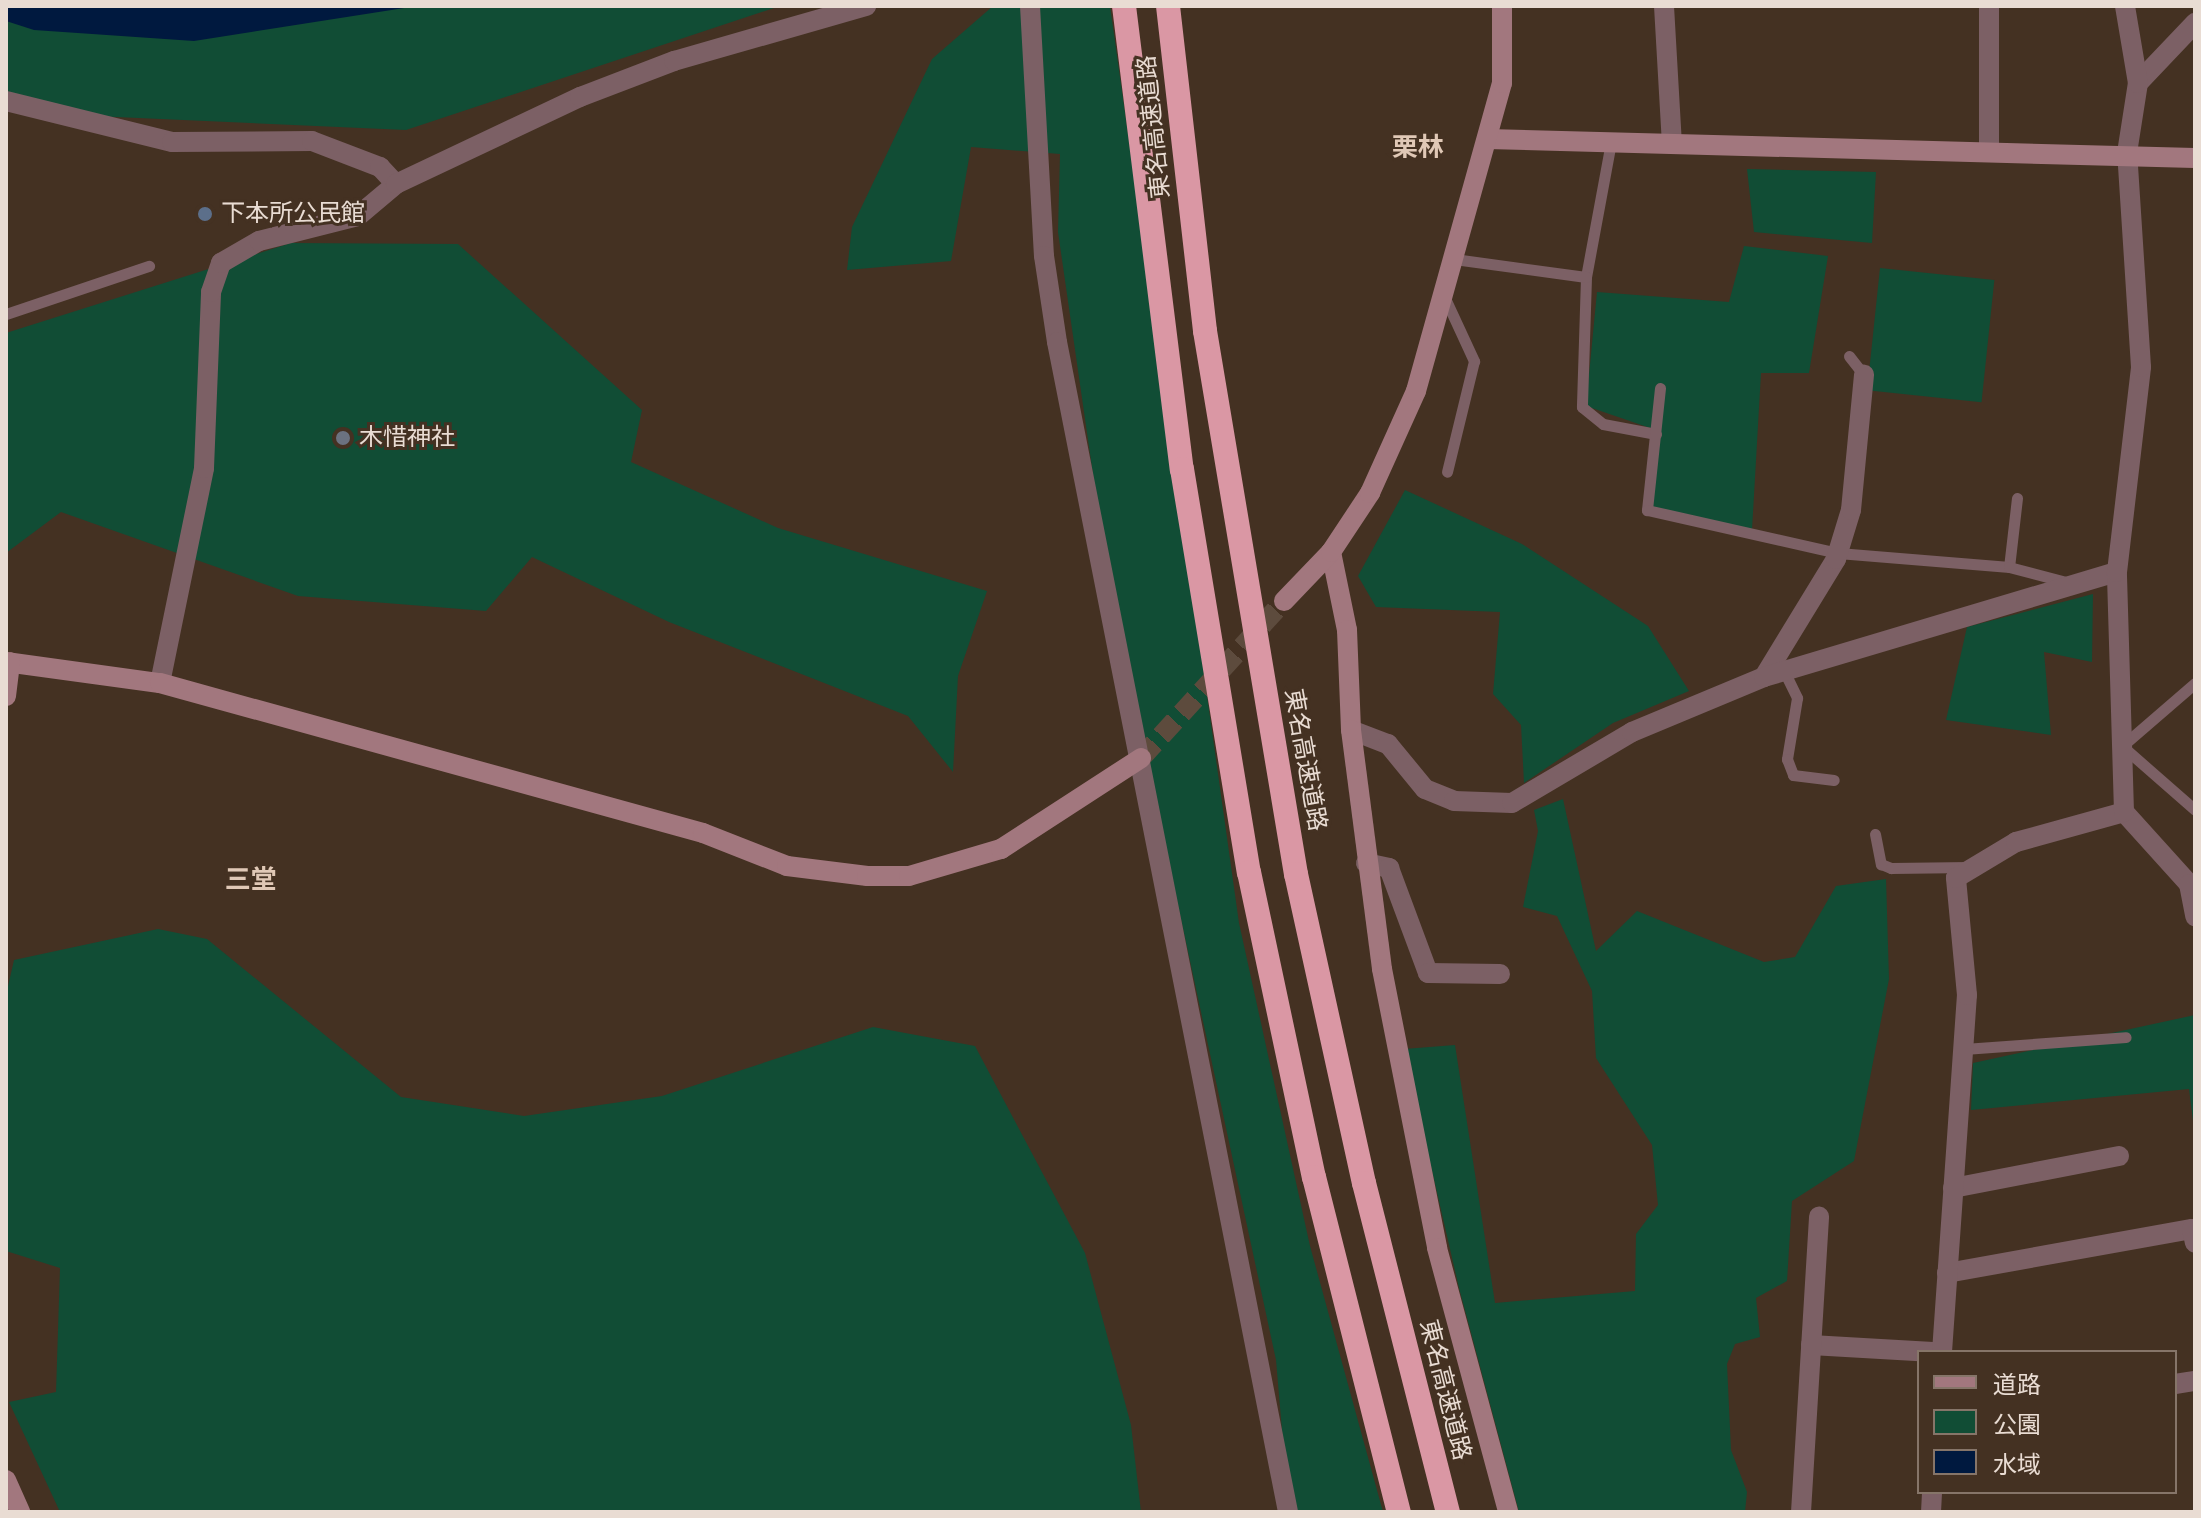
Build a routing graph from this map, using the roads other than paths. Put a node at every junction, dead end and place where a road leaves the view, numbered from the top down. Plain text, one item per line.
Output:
1 (866, 6) edge
2 (1030, 6) edge
3 (1124, 6) edge
4 (1168, 6) edge
5 (1502, 6) edge
6 (1664, 6) edge
7 (1989, 6) edge
8 (2125, 6) edge
9 (2195, 23) edge
10 (2138, 83) junction
11 (6, 101) edge
12 (1487, 139) junction
13 (1611, 142) junction
14 (1672, 144) junction
15 (1989, 152) junction
16 (2127, 153) junction
17 (2195, 158) edge
18 (396, 184) junction
19 (1454, 259) junction
20 (149, 266) dead end
21 (1586, 277) junction
22 (1444, 296) junction
23 (6, 314) edge
24 (1849, 356) dead end
25 (1864, 375) joint
26 (1660, 388) dead end
27 (1656, 434) junction
28 (1447, 472) dead end
29 (2017, 498) dead end
30 (1331, 552) junction
31 (1838, 553) junction
32 (2009, 567) junction
33 (2117, 572) junction
34 (2076, 585) junction
35 (1284, 601) tunnel mouth
36 (8, 662) edge
37 (1784, 671) junction
38 (1764, 677) junction
39 (160, 683) junction
40 (2195, 683) edge
41 (6, 696) edge
42 (1351, 730) junction
43 (2122, 746) junction
44 (1141, 758) junction
45 (1834, 780) dead end
46 (2195, 810) edge
47 (2124, 812) junction
48 (1875, 834) dead end
49 (1366, 863) junction
50 (1974, 867) junction
51 (2195, 916) edge
52 (1500, 974) dead end
53 (2126, 1037) dead end
54 (1964, 1049) junction
55 (2119, 1156) dead end
56 (1953, 1188) junction
57 (1819, 1217) dead end
58 (2195, 1243) edge
59 (1947, 1273) junction
60 (1811, 1345) junction
61 (1942, 1350) edge
62 (1917, 1351) edge
63 (6, 1480) edge
64 (20, 1512) edge
65 (1288, 1512) edge
66 (1399, 1512) edge
67 (1448, 1512) edge
68 (1508, 1512) edge
69 (1801, 1512) edge

1 - 18 street
2 - 44 street
3 - 66 highway, 東名高速道路
4 - 67 highway, 東名高速道路
5 - 12 street
6 - 14 street
7 - 15 street
8 - 10 street
9 - 10 street
10 - 16 street
11 - 18 street
12 - 13 street
12 - 19 street
13 - 14 street
13 - 21 lane
14 - 15 street
15 - 16 street
16 - 17 street
16 - 33 street
18 - 39 street
19 - 21 lane
19 - 22 street
20 - 23 lane
21 - 27 lane
22 - 28 lane
22 - 30 street
24 - 25 lane
25 - 31 street
26 - 27 lane
27 - 31 lane
29 - 32 lane
30 - 35 street
30 - 42 street
31 - 32 lane
31 - 38 street
32 - 34 lane
33 - 34 street
33 - 43 street
34 - 37 street
36 - 39 street
36 - 41 street
37 - 38 street
37 - 45 lane
38 - 42 street
39 - 44 street
40 - 43 lane
42 - 49 street
43 - 46 lane
43 - 47 street
44 - 65 street
47 - 50 street
47 - 51 street
48 - 50 lane
49 - 52 street
49 - 68 street
50 - 54 street
53 - 54 lane
54 - 56 street
55 - 56 street
56 - 59 street
57 - 60 street
58 - 59 street
59 - 61 street
60 - 62 street
60 - 69 street
63 - 64 street

